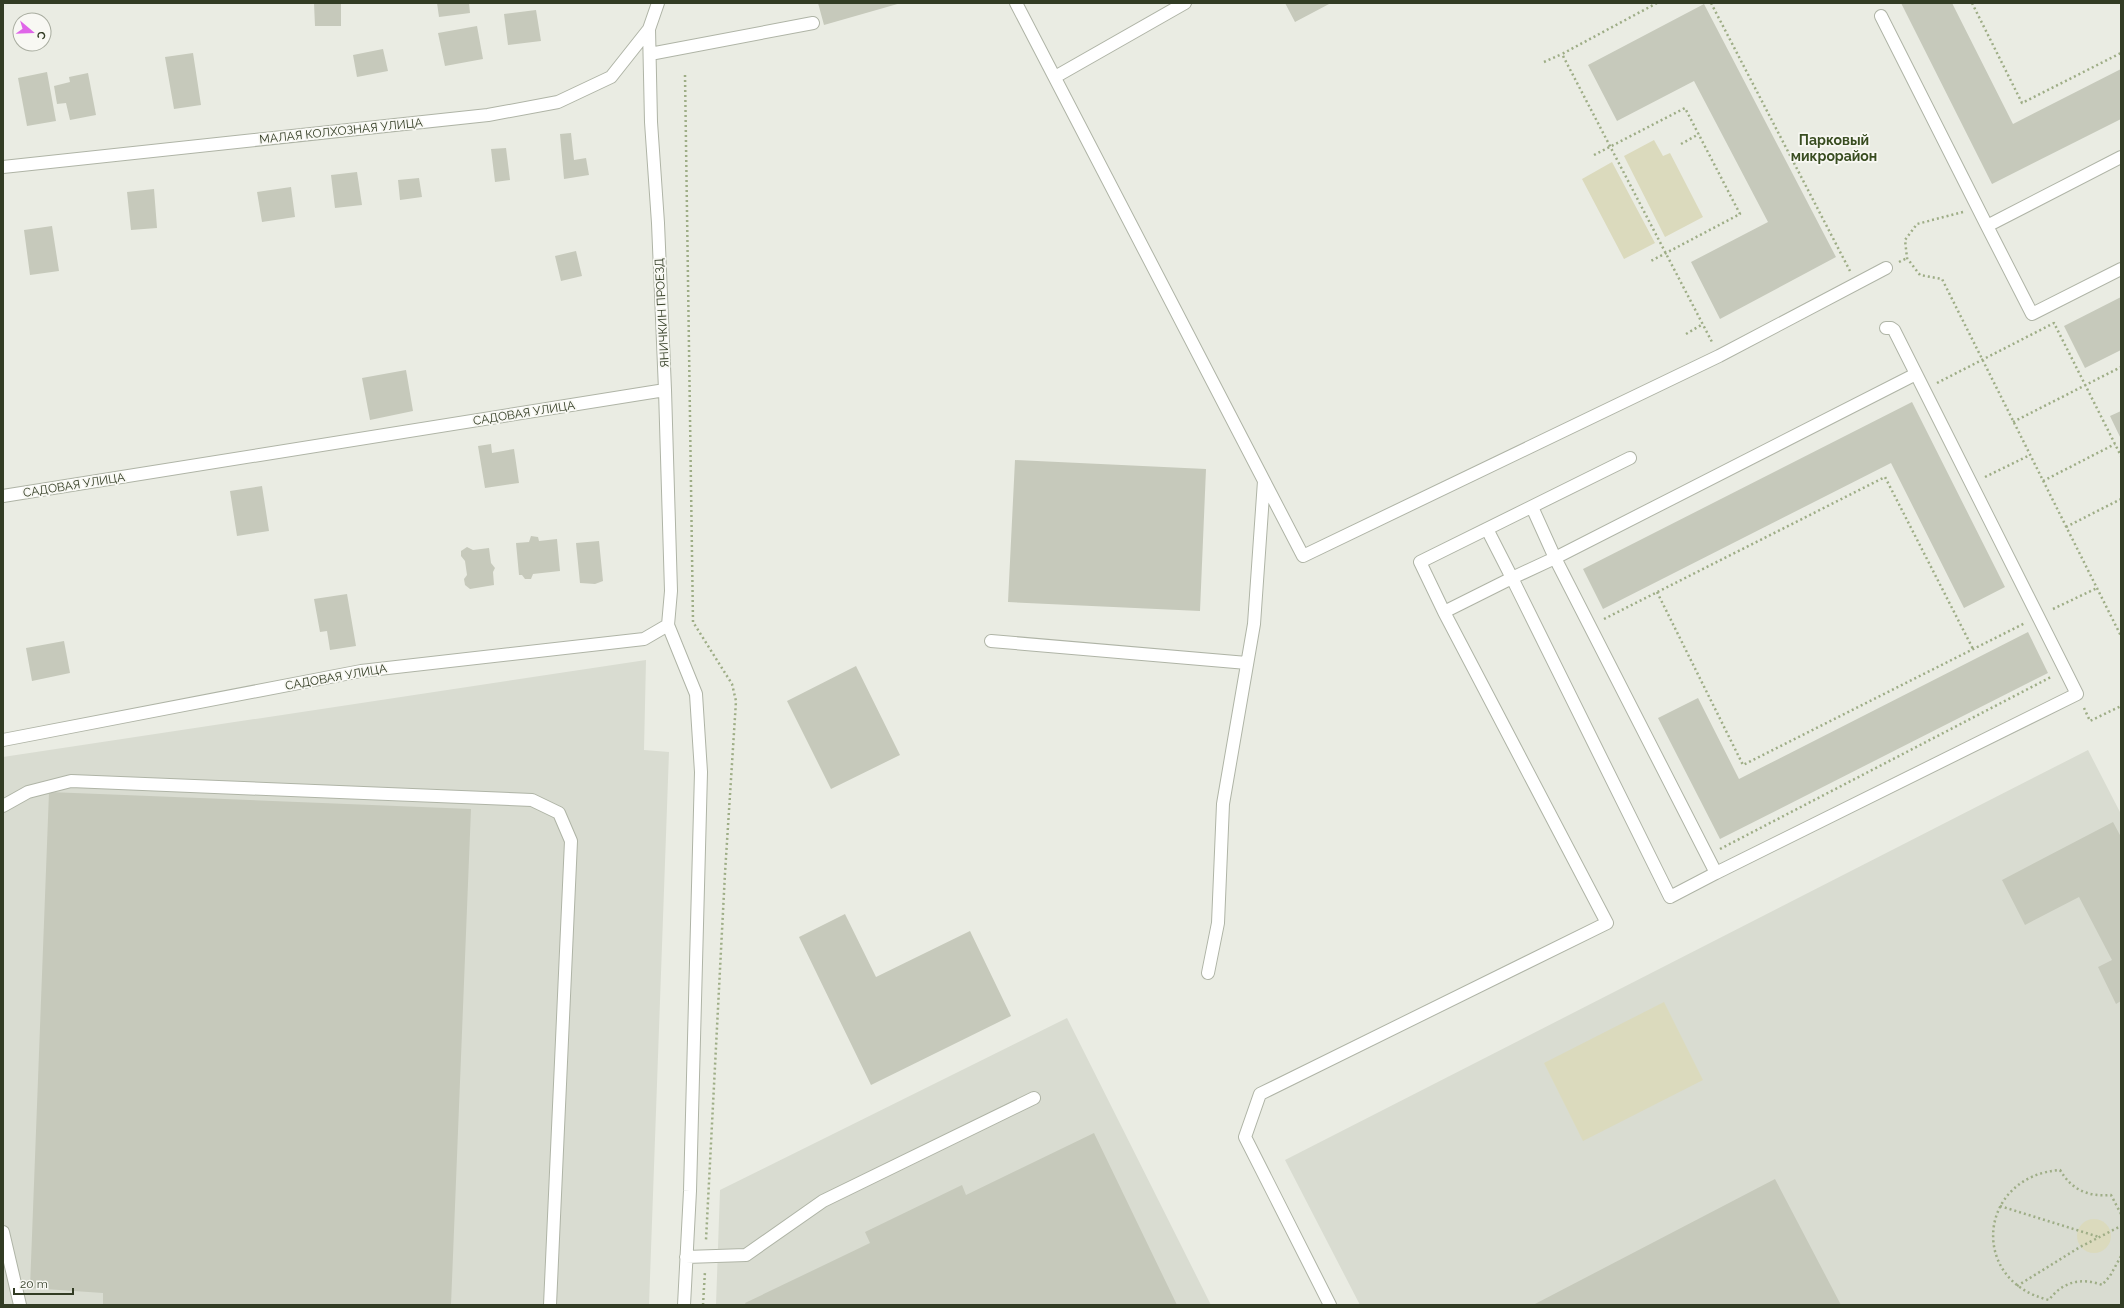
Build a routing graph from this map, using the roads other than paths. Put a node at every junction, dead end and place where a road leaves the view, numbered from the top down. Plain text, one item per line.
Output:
1 (658, 3) edge
2 (1016, 3) edge
3 (1186, 3) edge
4 (1881, 16) dead end
5 (813, 23) dead end
6 (649, 29) junction
7 (650, 54) junction
8 (1055, 77) junction
9 (2121, 157) edge
10 (3, 167) edge
11 (1987, 226) junction
12 (1886, 268) dead end
13 (2121, 269) edge
14 (1886, 328) dead end
15 (1916, 374) junction
16 (665, 390) junction
17 (1630, 458) dead end
18 (1264, 480) junction
19 (3, 496) edge
20 (1532, 507) junction
21 (1487, 529) junction
22 (1555, 558) junction
23 (1512, 578) junction
24 (1444, 612) junction
25 (668, 625) junction
26 (991, 641) dead end
27 (1247, 663) junction
28 (3, 740) edge
29 (3, 806) edge
30 (1716, 873) junction
31 (1208, 973) dead end
32 (1034, 1098) dead end
33 (3, 1232) edge
34 (686, 1257) junction
35 (20, 1305) edge
36 (550, 1305) edge
37 (684, 1305) edge
38 (1330, 1305) edge

1 - 6 street, ЯНИЧКИН ПРОЕЗД
2 - 8 street
3 - 8 street
4 - 11 street
5 - 7 street
6 - 7 street, ЯНИЧКИН ПРОЕЗД
6 - 10 street, МАЛАЯ КОЛХОЗНАЯ УЛИЦА
7 - 16 street, ЯНИЧКИН ПРОЕЗД
8 - 18 street
9 - 11 street
11 - 13 street
12 - 18 street
14 - 15 street
15 - 22 street
15 - 30 street
16 - 19 street, САДОВАЯ УЛИЦА
16 - 25 street, ЯНИЧКИН ПРОЕЗД
17 - 20 street
18 - 27 street
20 - 21 street
20 - 22 street
21 - 23 street
21 - 24 street
22 - 23 street
22 - 30 street
23 - 24 street
23 - 30 street
24 - 38 street
25 - 28 street, САДОВАЯ УЛИЦА
25 - 34 street
26 - 27 street
27 - 31 street
29 - 36 street
32 - 34 street
33 - 35 street
34 - 37 street

